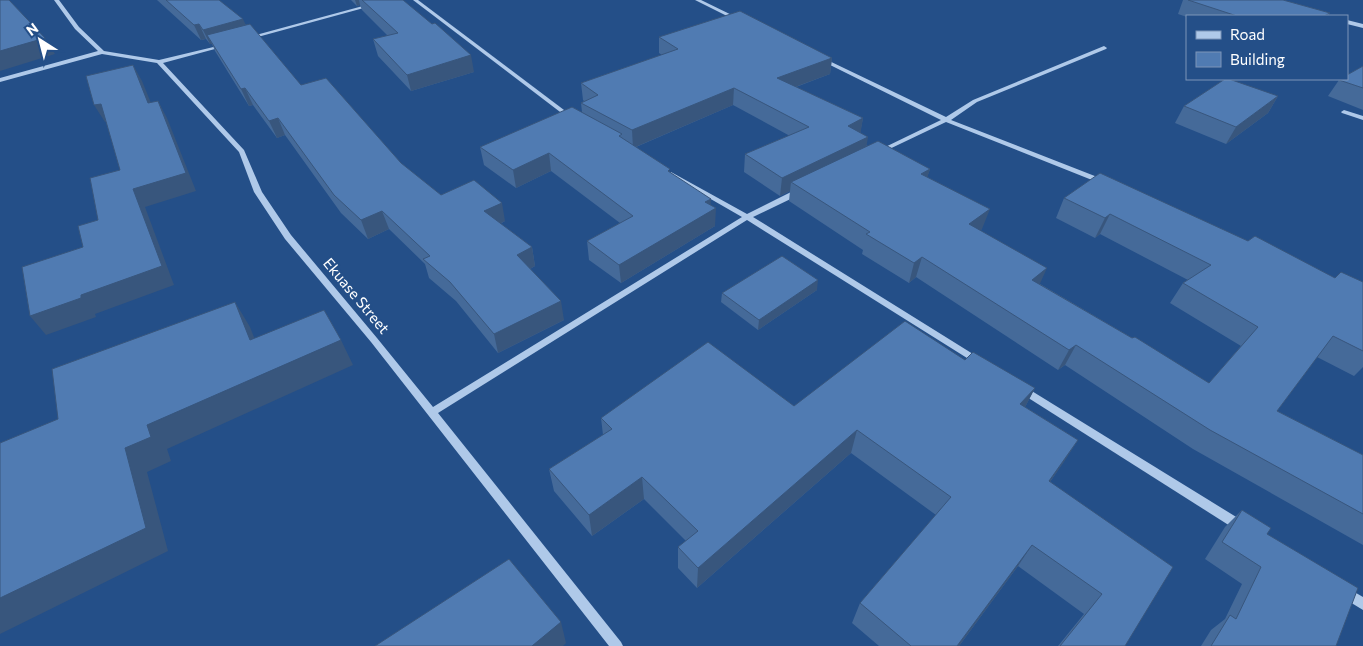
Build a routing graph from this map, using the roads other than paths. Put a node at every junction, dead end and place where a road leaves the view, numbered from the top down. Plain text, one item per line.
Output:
1 (56, 0) edge
2 (392, 0) edge
3 (415, 0) edge
4 (697, 0) edge
5 (1348, 22) edge
6 (745, 23) edge
7 (1363, 26) edge
8 (244, 39) edge
9 (234, 42) edge
10 (1104, 48) dead end
11 (102, 52) junction
12 (815, 56) edge
13 (159, 62) junction
14 (0, 80) edge
15 (1344, 112) dead end
16 (1363, 118) edge
17 (946, 120) junction
18 (576, 121) edge
19 (868, 158) edge
20 (662, 169) edge
21 (808, 187) edge
22 (1113, 187) edge
23 (747, 217) junction
24 (989, 368) edge
25 (1014, 384) edge
26 (432, 412) junction
27 (1247, 530) edge
28 (1338, 588) edge
29 (1363, 604) edge
30 (617, 646) edge

1 - 11 street
2 - 8 street
3 - 18 street
4 - 6 street
5 - 7 street
9 - 13 street
10 - 17 street
11 - 13 street
11 - 14 street
12 - 17 street
13 - 26 street, Ekuase Street
15 - 16 street
17 - 19 street
17 - 22 street
20 - 23 street
21 - 23 street
23 - 24 street
23 - 26 street
25 - 27 street
26 - 30 street, Ekuase Street
28 - 29 street

